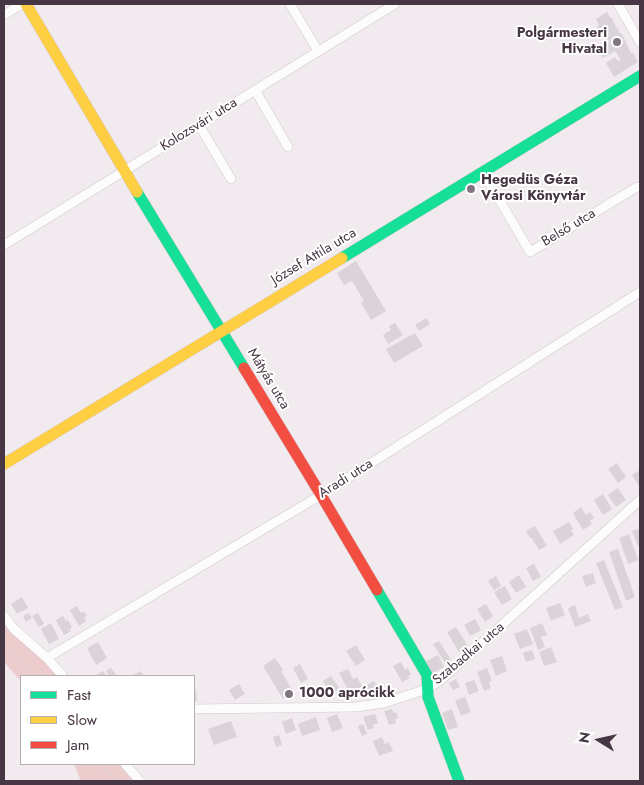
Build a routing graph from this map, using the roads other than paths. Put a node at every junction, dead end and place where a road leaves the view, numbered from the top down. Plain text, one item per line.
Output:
1 (22, 4) edge
2 (26, 4) edge
3 (290, 4) edge
4 (395, 4) edge
5 (618, 4) edge
6 (4, 15) edge
7 (640, 42) edge
8 (318, 51) junction
9 (640, 76) edge
10 (255, 90) junction
11 (199, 125) junction
12 (288, 147) dead end
13 (124, 171) junction
14 (483, 172) junction
15 (231, 179) dead end
16 (637, 187) dead end
17 (4, 245) edge
18 (640, 292) edge
19 (222, 332) junction
20 (4, 464) edge
21 (321, 495) junction
22 (640, 500) edge
23 (4, 616) edge
24 (47, 658) junction
25 (62, 675) edge
26 (427, 688) junction
27 (195, 709) edge
28 (126, 765) edge
29 (457, 780) edge
30 (140, 781) edge

1 - 6 street
2 - 13 street, Mátyás utca
3 - 8 street
4 - 8 street, Kolozsvári utca
5 - 7 street
8 - 10 street, Kolozsvári utca
9 - 14 street, József Attila utca
10 - 11 street, Kolozsvári utca
10 - 12 street
11 - 13 street, Kolozsvári utca
11 - 15 street
13 - 17 street, Kolozsvári utca
13 - 19 street, Mátyás utca
14 - 16 street, Belső utca
14 - 19 street, József Attila utca
18 - 21 street, Aradi utca
19 - 20 street, József Attila utca
19 - 21 street, Mátyás utca
21 - 24 street, Aradi utca
21 - 26 street, Mátyás utca
22 - 26 street, Szabadkai utca
23 - 24 street
24 - 25 street
26 - 27 street, Szabadkai utca
26 - 29 street, Mátyás utca
28 - 30 street

